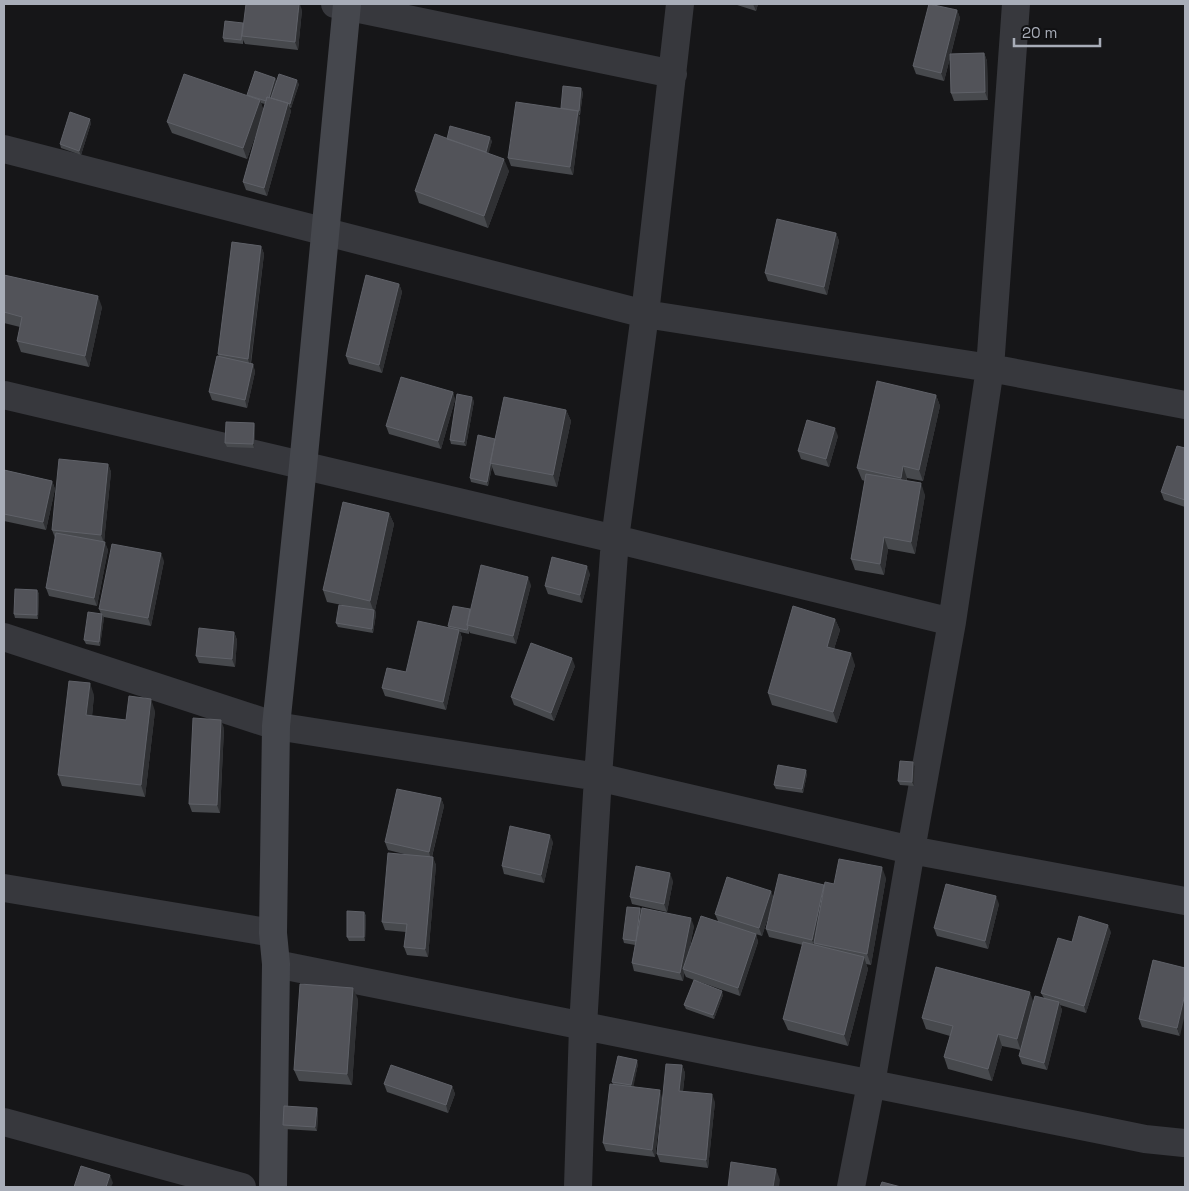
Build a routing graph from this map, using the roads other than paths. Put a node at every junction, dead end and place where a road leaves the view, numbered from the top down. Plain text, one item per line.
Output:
1 (680, 4) edge
2 (1016, 4) edge
3 (343, 5) edge
4 (673, 74) junction
5 (4, 149) edge
6 (325, 232) junction
7 (645, 314) junction
8 (990, 368) junction
9 (4, 395) edge
10 (1185, 405) edge
11 (303, 466) junction
12 (614, 539) junction
13 (952, 622) junction
14 (4, 637) edge
15 (276, 726) junction
16 (598, 777) junction
17 (911, 850) junction
18 (4, 888) edge
19 (1185, 901) edge
20 (273, 934) junction
21 (276, 964) junction
22 (583, 1026) junction
23 (871, 1084) junction
24 (4, 1122) edge
25 (1184, 1143) dead end
26 (242, 1187) edge
27 (273, 1187) edge
28 (578, 1187) edge
29 (851, 1187) edge

1 - 4 street
2 - 8 street
3 - 4 street
3 - 6 street
4 - 7 street
5 - 6 street
6 - 7 street
6 - 11 street
7 - 8 street
7 - 12 street
8 - 10 street
8 - 13 street
9 - 11 street
11 - 12 street
11 - 15 street
12 - 13 street
12 - 16 street
13 - 17 street
14 - 15 street
15 - 16 street
15 - 20 street
16 - 17 street
16 - 22 street
17 - 19 street
17 - 23 street
18 - 20 street
20 - 21 street
21 - 22 street
21 - 27 street
22 - 23 street
22 - 28 street
23 - 25 street
23 - 29 street
24 - 26 street

